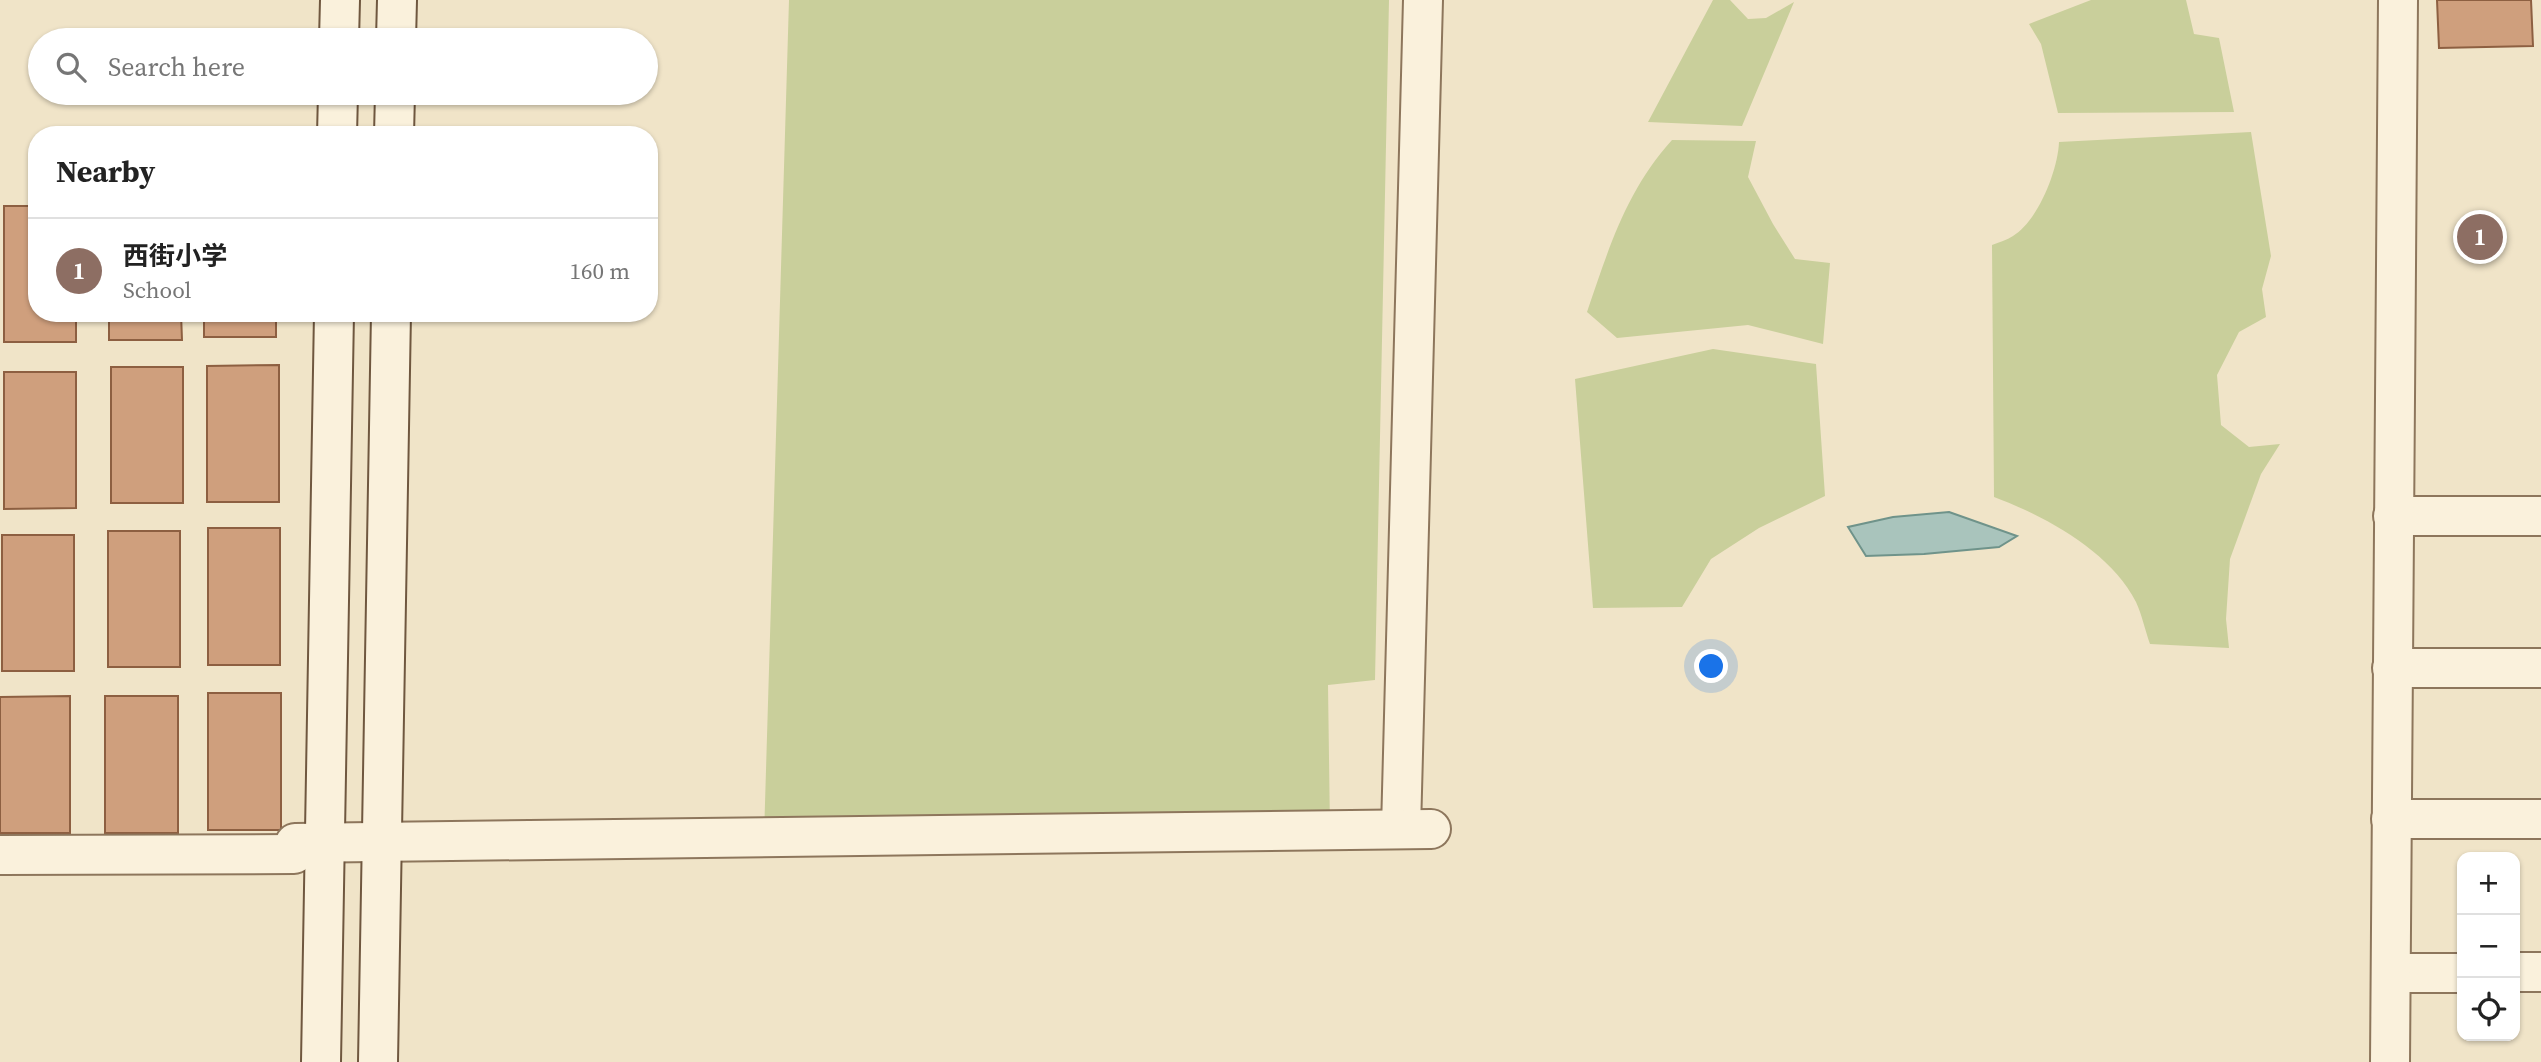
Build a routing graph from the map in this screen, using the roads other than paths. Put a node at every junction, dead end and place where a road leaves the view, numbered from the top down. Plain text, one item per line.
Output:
1 (340, 0) edge
2 (397, 0) edge
3 (1423, 0) edge
4 (2398, 0) edge
5 (339, 28) edge
6 (396, 28) edge
7 (338, 105) edge
8 (395, 105) edge
9 (337, 126) edge
10 (394, 126) edge
11 (333, 322) edge
12 (391, 322) edge
13 (2393, 516) junction
14 (2541, 516) edge
15 (2392, 668) junction
16 (2541, 668) edge
17 (2391, 819) junction
18 (2541, 819) edge
19 (382, 842) junction
20 (304, 847) junction
21 (0, 855) edge
22 (2520, 972) edge
23 (2541, 972) edge
24 (2390, 973) junction
25 (2457, 973) edge
26 (321, 1062) edge
27 (378, 1062) edge
28 (2390, 1062) edge

1 - 5 street
2 - 6 street
3 - 19 street
4 - 13 street
7 - 9 street
8 - 10 street
11 - 20 street
12 - 19 street
13 - 14 street
13 - 15 street
15 - 16 street
15 - 17 street
17 - 18 street
17 - 24 street
19 - 20 street
19 - 27 street
20 - 21 street
20 - 26 street
22 - 23 street
24 - 25 street
24 - 28 street

